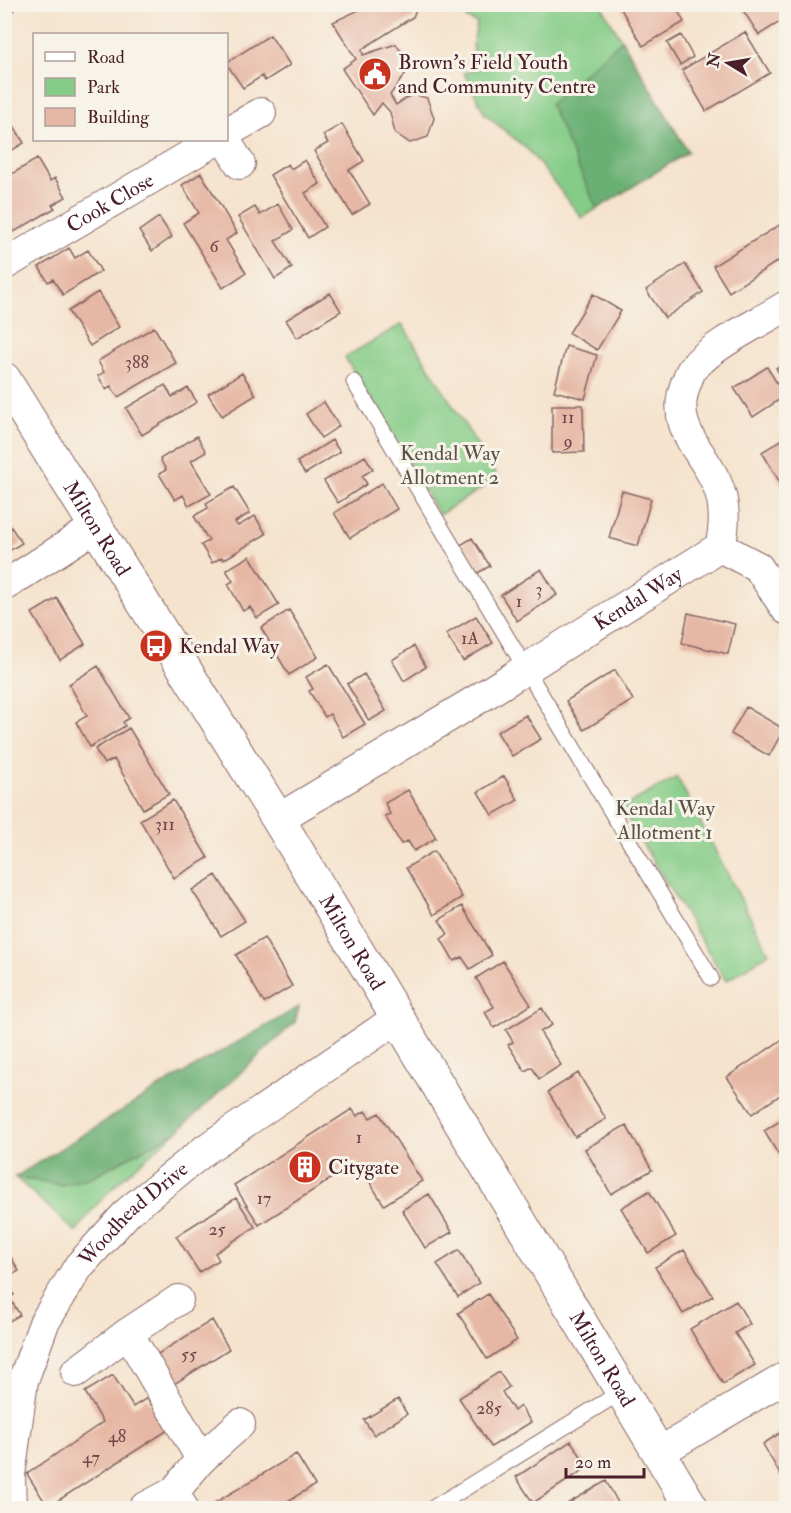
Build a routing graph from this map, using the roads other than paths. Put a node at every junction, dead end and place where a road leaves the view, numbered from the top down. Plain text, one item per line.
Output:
1 (261, 113) dead end
2 (228, 132) edge
3 (214, 141) edge
4 (4, 265) edge
5 (786, 306) edge
6 (4, 379) edge
7 (354, 382) dead end
8 (97, 526) junction
9 (720, 547) junction
10 (4, 586) edge
11 (786, 609) edge
12 (526, 669) junction
13 (278, 819) junction
14 (711, 978) dead end
15 (399, 1017) junction
16 (178, 1300) dead end
17 (128, 1334) junction
18 (76, 1372) dead end
19 (786, 1377) edge
20 (621, 1392) junction
21 (240, 1424) dead end
22 (658, 1454) junction
23 (201, 1459) junction
24 (179, 1500) edge
25 (9, 1504) edge
26 (144, 1509) edge
27 (434, 1509) edge
28 (692, 1509) edge

1 - 2 street
3 - 4 street, Cook Close
5 - 9 street
6 - 8 main road, Milton Road
7 - 12 lane
8 - 10 street
8 - 13 main road, Milton Road
9 - 11 street
9 - 12 street, Kendal Way
12 - 13 street, Kendal Way
12 - 14 lane
13 - 15 main road, Milton Road
15 - 20 main road, Milton Road
15 - 25 street, Woodhead Drive
16 - 17 street
17 - 18 street
17 - 23 street
19 - 22 street
20 - 22 main road, Milton Road
20 - 27 lane
21 - 23 street
22 - 28 main road, Milton Road
23 - 24 street
24 - 26 street

